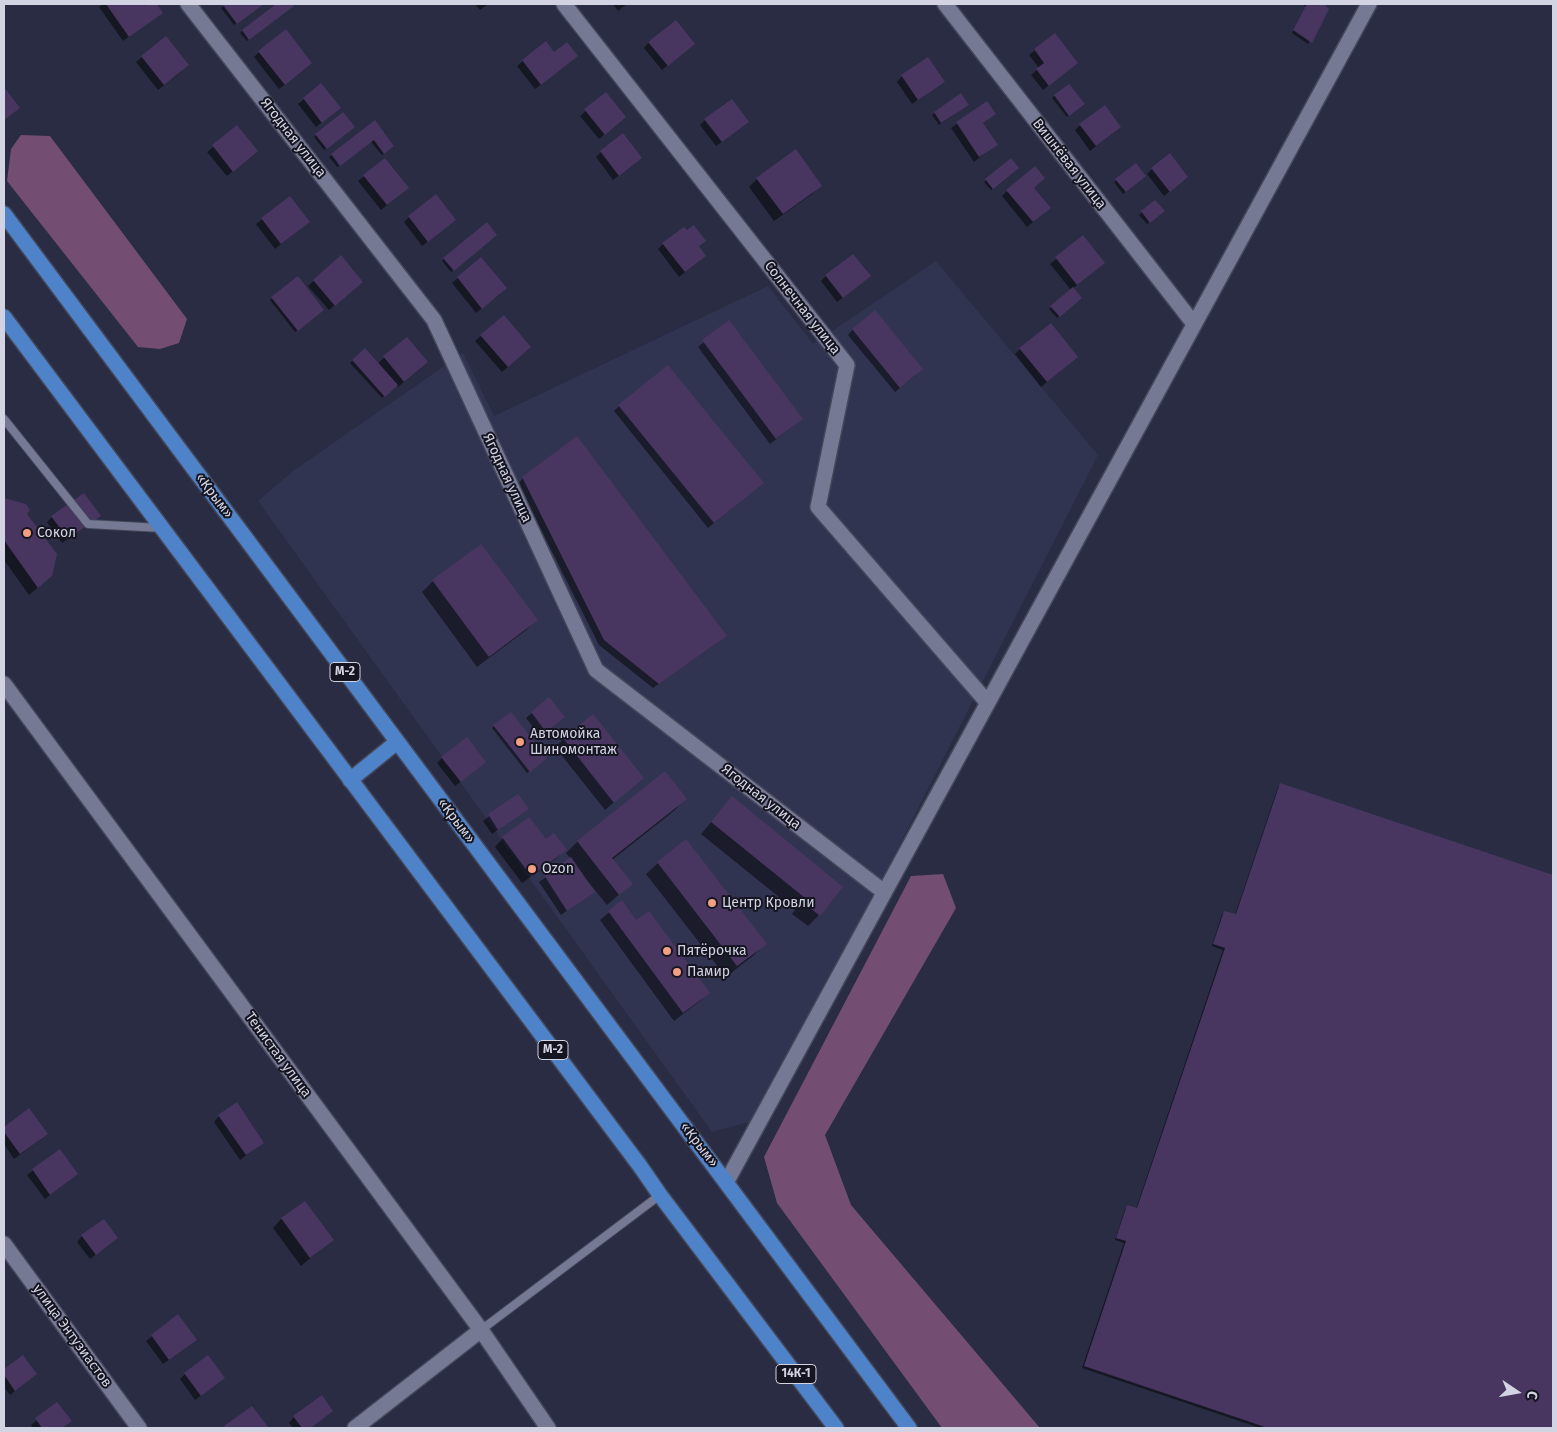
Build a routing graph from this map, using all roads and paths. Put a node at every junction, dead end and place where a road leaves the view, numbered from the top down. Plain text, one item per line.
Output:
1 (188, 4) edge
2 (564, 4) edge
3 (945, 4) edge
4 (1362, 7) edge
5 (4, 214) edge
6 (4, 317) edge
7 (1194, 324) junction
8 (4, 419) edge
9 (161, 528) junction
10 (4, 684) edge
11 (987, 702) junction
12 (397, 742) junction
13 (350, 780) junction
14 (884, 892) junction
15 (727, 1181) junction
16 (660, 1195) junction
17 (4, 1244) edge
18 (756, 1320) joint
19 (481, 1330) junction
20 (139, 1428) edge
21 (355, 1428) edge
22 (548, 1428) edge
23 (836, 1428) edge
24 (909, 1428) edge

1 - 14 street, Ягодная улица
2 - 11 street, Солнечная улица
3 - 7 street, Вишнёвая улица
4 - 7 street
5 - 12 main road, «Крым» / М-2
6 - 9 main road, М-2
7 - 11 street
8 - 9 lane
9 - 13 main road, М-2
10 - 19 street, Тенистая улица
11 - 14 street
12 - 13 main road
12 - 15 main road, «Крым» / М-2
13 - 16 main road, М-2
14 - 15 street
15 - 24 main road, «Крым» / М-2
16 - 18 main road, М-2
16 - 19 lane
17 - 20 street, улица Энтузиастов
18 - 23 main road, 14К-1
19 - 21 street
19 - 22 street, Тенистая улица

